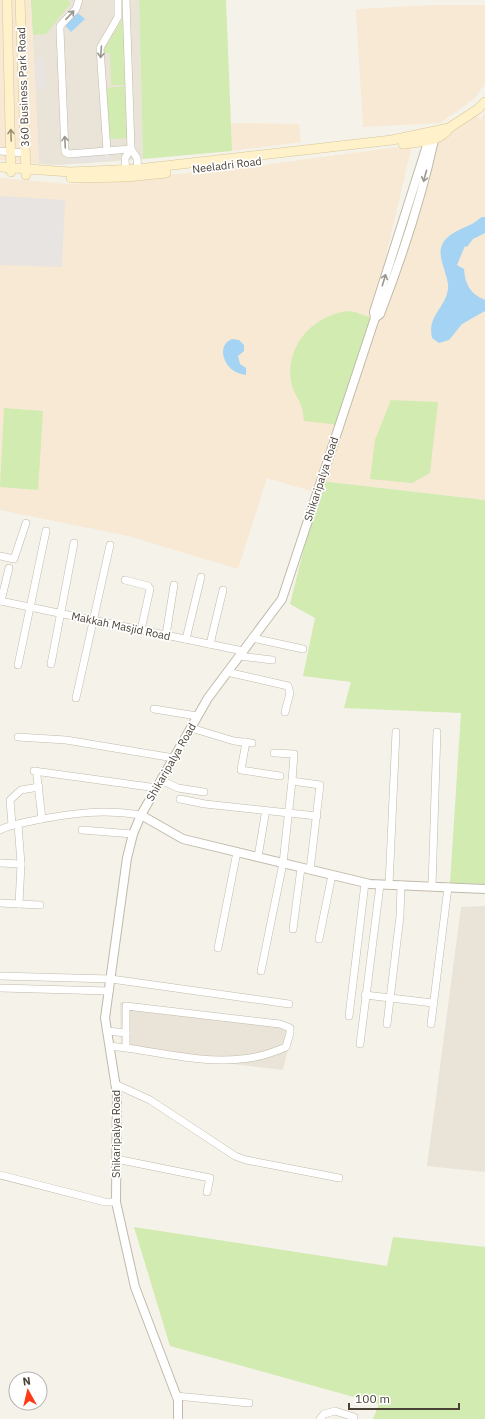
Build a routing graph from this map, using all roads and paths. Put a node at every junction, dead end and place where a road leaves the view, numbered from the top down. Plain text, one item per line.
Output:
1 (7, 0) edge
2 (20, 0) edge
3 (79, 0) edge
4 (118, 0) edge
5 (126, 0) edge
6 (485, 102) edge
7 (433, 135) junction
8 (131, 149) junction
9 (0, 151) edge
10 (107, 151) junction
11 (11, 152) junction
12 (25, 154) junction
13 (0, 167) edge
14 (11, 171) junction
15 (26, 172) junction
16 (0, 173) edge
17 (138, 173) junction
18 (126, 174) junction
19 (26, 523) dead end
20 (46, 532) dead end
21 (74, 543) dead end
22 (110, 545) dead end
23 (0, 556) edge
24 (9, 568) dead end
25 (201, 577) dead end
26 (125, 580) dead end
27 (174, 585) dead end
28 (223, 590) dead end
29 (0, 601) edge
30 (32, 608) junction
31 (59, 613) junction
32 (94, 620) junction
33 (141, 630) junction
34 (166, 635) junction
35 (252, 638) junction
36 (186, 639) junction
37 (210, 644) junction
38 (303, 649) dead end
39 (241, 654) junction
40 (272, 660) dead end
41 (51, 664) dead end
42 (18, 665) dead end
43 (227, 672) junction
44 (76, 698) dead end
45 (154, 709) dead end
46 (285, 712) dead end
47 (197, 716) junction
48 (191, 728) junction
49 (396, 732) dead end
50 (437, 732) dead end
51 (18, 737) dead end
52 (274, 753) dead end
53 (174, 758) junction
54 (280, 776) dead end
55 (161, 780) junction
56 (292, 780) junction
57 (39, 787) junction
58 (157, 788) junction
59 (204, 792) dead end
60 (180, 799) dead end
61 (290, 813) junction
62 (141, 815) junction
63 (265, 815) dead end
64 (317, 816) junction
65 (42, 819) junction
66 (15, 825) junction
67 (1, 828) edge
68 (82, 830) dead end
69 (132, 834) junction
70 (237, 852) junction
71 (258, 857) junction
72 (0, 863) edge
73 (283, 863) junction
74 (21, 864) junction
75 (301, 868) junction
76 (310, 870) junction
77 (332, 875) junction
78 (365, 883) junction
79 (385, 885) junction
80 (401, 885) junction
81 (432, 886) junction
82 (448, 887) junction
83 (485, 889) edge
84 (0, 903) edge
85 (19, 904) junction
86 (40, 905) dead end
87 (293, 929) dead end
88 (319, 939) dead end
89 (218, 948) dead end
90 (261, 971) dead end
91 (0, 976) edge
92 (111, 979) junction
93 (0, 988) edge
94 (109, 991) junction
95 (365, 995) junction
96 (390, 998) junction
97 (433, 1003) junction
98 (289, 1004) dead end
99 (349, 1016) dead end
100 (387, 1024) dead end
101 (431, 1024) dead end
102 (108, 1031) junction
103 (126, 1033) junction
104 (360, 1044) dead end
105 (110, 1046) junction
106 (126, 1048) junction
107 (116, 1084) junction
108 (116, 1159) junction
109 (0, 1175) edge
110 (339, 1178) dead end
111 (207, 1192) dead end
112 (116, 1202) junction
113 (176, 1396) junction
114 (249, 1404) dead end
115 (354, 1417) dead end
116 (178, 1419) edge
117 (320, 1419) edge

11 -> 1 main road, 360 Business Park Road
2 - 12 main road, 360 Business Park Road
10 -> 3 street
4 -> 10 street
5 - 8 street
6 - 7 main road, Neeladri Road
7 - 17 main road, Neeladri Road
7 - 35 street, Shikaripalya Road
8 - 10 street
8 - 17 street
8 - 18 street
9 - 11 street
11 - 12 street
11 - 14 main road, 360 Business Park Road
12 - 15 main road, 360 Business Park Road
13 - 14 main road, Neeladri Road
14 - 15 main road, Neeladri Road
14 - 16 main road, Neeladri Road
15 - 18 main road, Neeladri Road
17 - 18 main road, Neeladri Road
19 - 23 street
20 - 30 street
21 - 31 street
22 - 32 street
24 - 29 street
25 - 36 street
26 - 33 street
27 - 34 street
28 - 37 street
29 - 30 street, Makkah Masjid Road
30 - 31 street, Makkah Masjid Road
30 - 42 street
31 - 32 street, Makkah Masjid Road
31 - 41 street
32 - 33 street, Makkah Masjid Road
32 - 44 street
33 - 34 street, Makkah Masjid Road
34 - 36 street, Makkah Masjid Road
35 - 38 street
35 - 39 street, Shikaripalya Road
36 - 37 street, Makkah Masjid Road
37 - 39 street, Makkah Masjid Road
39 - 40 street, Makkah Masjid Road
39 - 43 street, Shikaripalya Road
43 - 46 street
43 - 47 street, Shikaripalya Road
45 - 47 street
47 - 48 street, Shikaripalya Road
48 - 53 street, Shikaripalya Road
48 - 54 street
49 - 79 street
50 - 81 street
51 - 53 street
52 - 56 street
53 - 55 street, Shikaripalya Road
55 - 58 street, Shikaripalya Road
55 - 59 street
56 - 61 street
56 - 64 street
57 - 58 street
57 - 65 street
57 - 66 street
58 - 62 street, Shikaripalya Road
60 - 61 street
61 - 64 street
61 - 73 street
62 - 65 street
62 - 69 street, Shikaripalya Road
62 - 70 street
63 - 71 street
64 - 76 street
65 - 66 street
66 - 67 street
66 - 74 street
68 - 69 street
69 - 92 street, Shikaripalya Road
70 - 71 street
70 - 89 street
71 - 73 street
72 - 74 street
73 - 75 street
73 - 90 street
74 - 85 street
75 - 76 street
75 - 87 street
76 - 77 street
77 - 78 street
77 - 88 street
78 - 79 street
78 - 99 street
79 - 80 street
79 - 95 street
80 - 81 street
80 - 96 street
81 - 82 street
82 - 83 street
82 - 97 street
84 - 85 street
85 - 86 street
91 - 92 street
92 - 94 street, Shikaripalya Road
92 - 98 street
93 - 94 street
94 - 102 street, Shikaripalya Road
95 - 96 street
95 - 104 street
96 - 97 street
96 - 100 street
97 - 101 street
102 - 103 street
102 - 105 street, Shikaripalya Road
103 - 106 street
103 - 106 street
105 - 106 street
105 - 107 street, Shikaripalya Road
107 - 108 street, Shikaripalya Road
107 - 110 street
108 - 111 street
108 - 112 street, Shikaripalya Road
109 - 112 street
112 - 113 street, Shikaripalya Road
113 - 114 street
113 - 116 street, Shikaripalya Road
115 - 117 street

